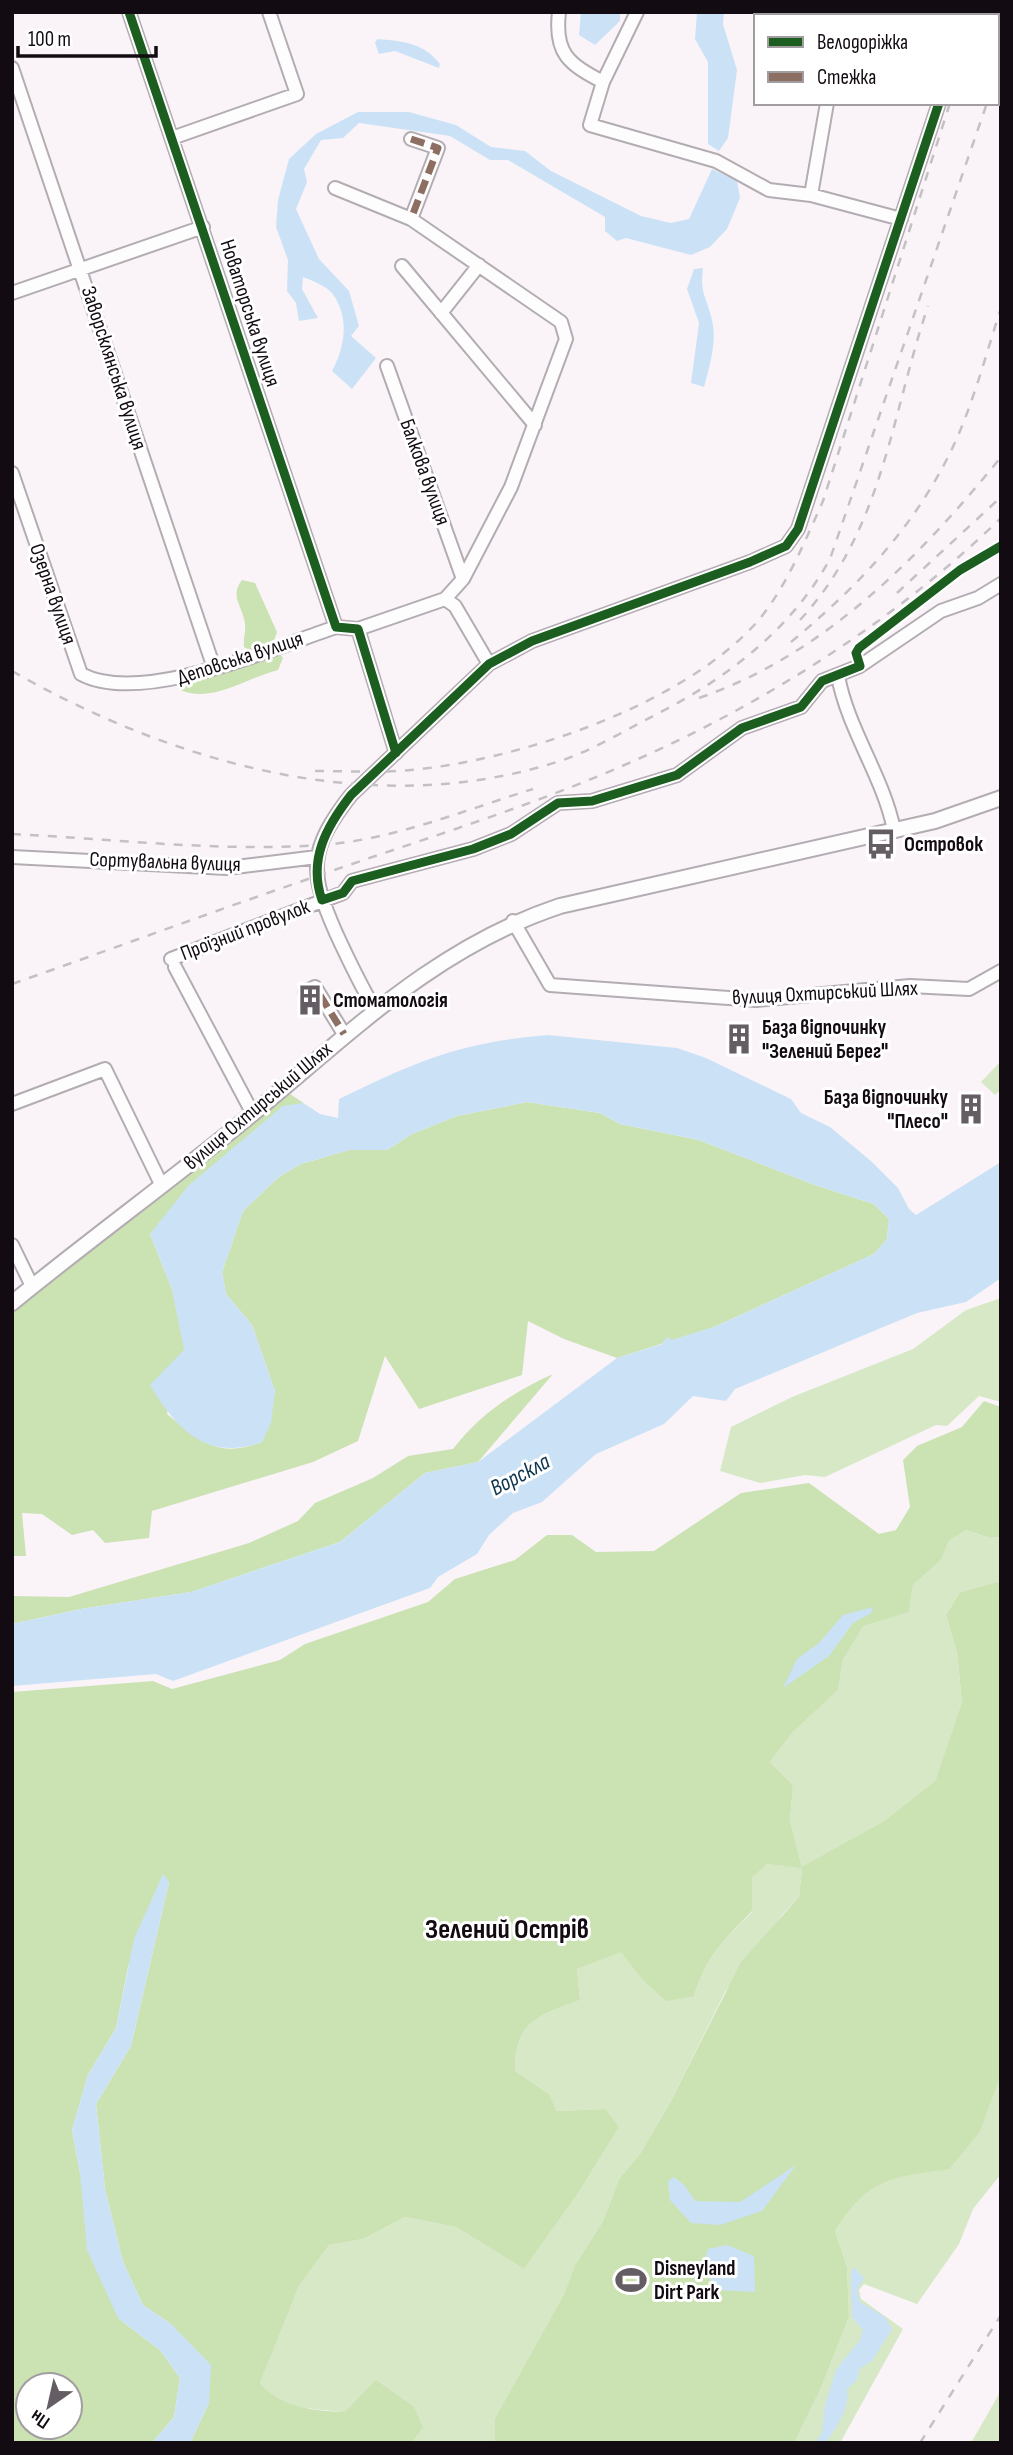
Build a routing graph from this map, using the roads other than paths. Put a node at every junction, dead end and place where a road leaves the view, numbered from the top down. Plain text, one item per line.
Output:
1 (129, 12) edge
2 (269, 12) edge
3 (559, 12) edge
4 (636, 12) edge
5 (12, 68) edge
6 (603, 82) junction
7 (827, 105) edge
8 (938, 105) edge
9 (173, 138) junction
10 (411, 139) dead end
11 (335, 188) dead end
12 (811, 195) junction
13 (411, 219) junction
14 (901, 219) junction
15 (203, 227) junction
16 (479, 265) junction
17 (402, 266) dead end
18 (81, 269) junction
19 (12, 293) edge
20 (441, 313) junction
21 (387, 366) dead end
22 (535, 425) junction
23 (12, 474) edge
24 (463, 579) junction
25 (1001, 584) edge
26 (445, 598) junction
27 (336, 626) junction
28 (358, 629) junction
29 (489, 664) junction
30 (214, 668) junction
31 (81, 674) joint
32 (838, 676) junction
33 (396, 754) junction
34 (1001, 798) edge
35 (894, 830) junction
36 (12, 856) edge
37 (317, 857) junction
38 (322, 900) junction
39 (513, 921) junction
40 (1001, 971) edge
41 (306, 992) dead end
42 (375, 1010) junction
43 (344, 1034) junction
44 (12, 1104) edge
45 (253, 1114) junction
46 (162, 1185) junction
47 (12, 1245) edge
48 (32, 1286) junction
49 (12, 1303) edge

1 - 9 street, Новаторська вулиця
2 - 9 street
3 - 6 street
4 - 6 street
5 - 18 street, Заворсклянська вулиця
6 - 12 street
7 - 12 street
8 - 14 street
9 - 15 street, Новаторська вулиця
10 - 13 street
11 - 13 street
12 - 14 street
13 - 16 street
14 - 29 street
15 - 18 street
15 - 27 street, Новаторська вулиця
16 - 20 street
16 - 22 street, Деповська вулиця
17 - 20 street
18 - 19 street
18 - 30 street, Заворсклянська вулиця
20 - 22 street
21 - 24 street, Балкова вулиця
22 - 24 street, Деповська вулиця
23 - 31 street, Озерна вулиця
24 - 26 street, Деповська вулиця
25 - 32 street
26 - 28 street, Деповська вулиця
26 - 29 street
27 - 28 street, Деповська вулиця
27 - 30 street, Деповська вулиця
28 - 33 street
29 - 33 street
30 - 31 street, Деповська вулиця
32 - 35 street
32 - 38 street
33 - 37 street
34 - 35 main road, вулиця Охтирський Шлях
35 - 39 main road, вулиця Охтирський Шлях
36 - 37 street, Сортувальна вулиця
37 - 38 street
38 - 42 street, Проїзний провулок
38 - 45 street, Проїзний провулок
39 - 40 street, вулиця Охтирський Шлях
39 - 42 main road, вулиця Охтирський Шлях
41 - 43 street
42 - 43 main road, вулиця Охтирський Шлях
43 - 45 main road, вулиця Охтирський Шлях
44 - 46 street
45 - 46 main road, вулиця Охтирський Шлях
46 - 48 main road, вулиця Охтирський Шлях
47 - 48 street
48 - 49 main road, вулиця Охтирський Шлях

